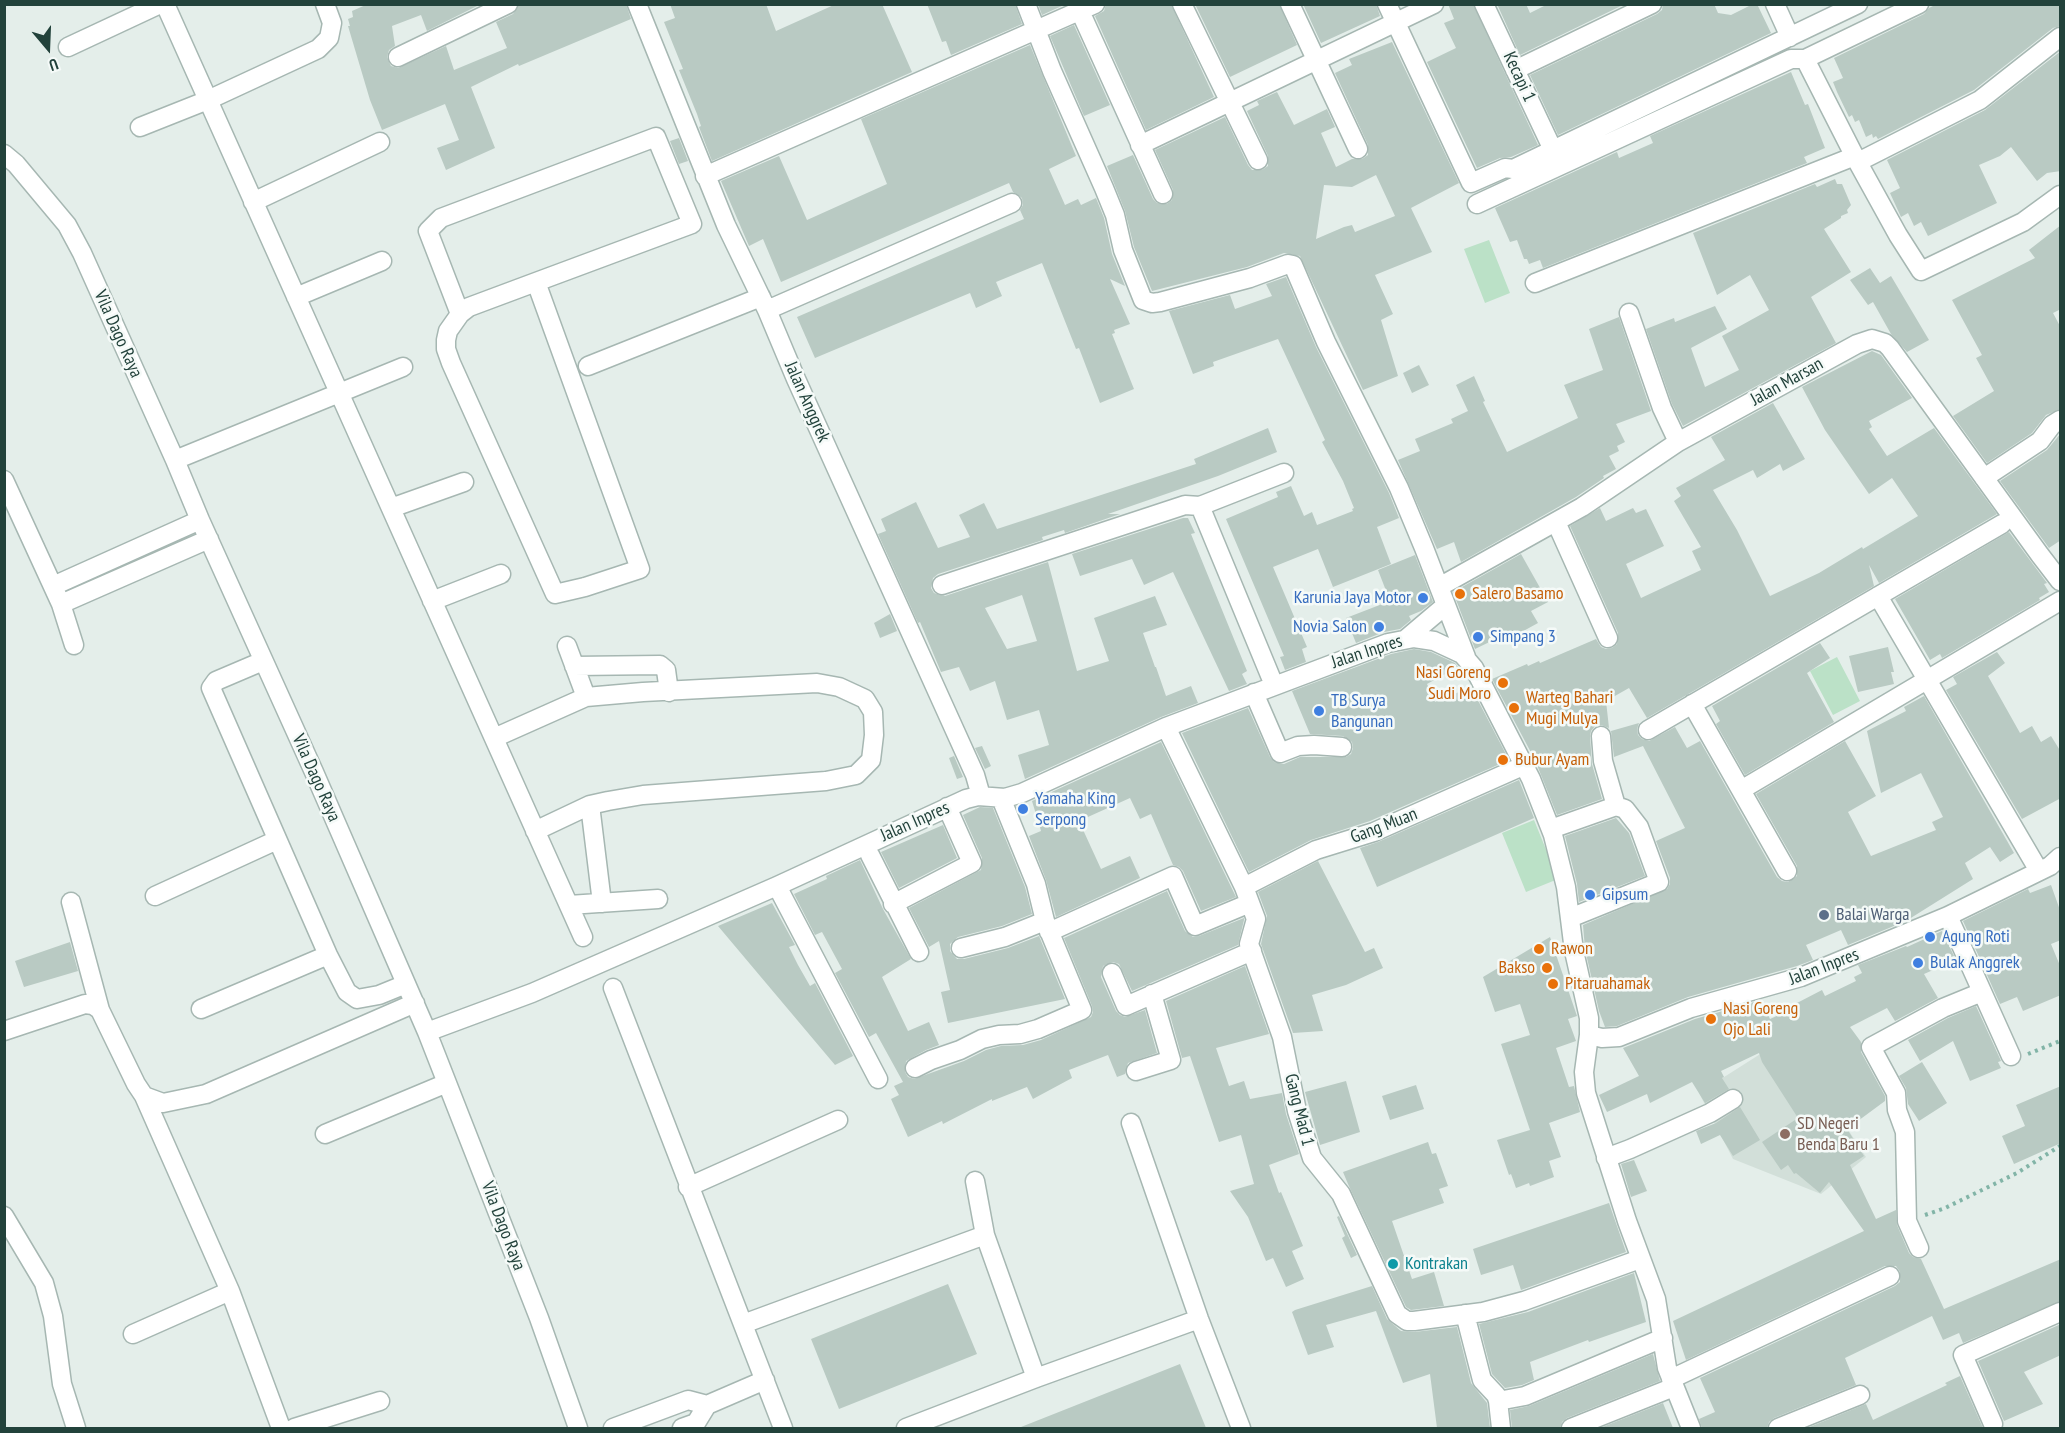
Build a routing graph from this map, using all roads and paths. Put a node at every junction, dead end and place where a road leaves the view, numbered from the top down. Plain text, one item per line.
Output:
1 (160, 4) edge
2 (165, 4) edge
3 (325, 4) edge
4 (508, 4) edge
5 (637, 4) edge
6 (1026, 4) edge
7 (1182, 4) edge
8 (1290, 4) edge
9 (1387, 4) edge
10 (1434, 4) edge
11 (1484, 4) edge
12 (1652, 4) edge
13 (1775, 4) edge
14 (1858, 4) edge
15 (1919, 4) edge
16 (1087, 8) edge
17 (1396, 23) junction
18 (1036, 30) junction
19 (1790, 37) junction
20 (2061, 37) edge
21 (68, 47) dead end
22 (398, 57) dead end
23 (1805, 59) junction
24 (1316, 61) junction
25 (1515, 70) junction
26 (208, 100) junction
27 (1229, 102) junction
28 (140, 127) dead end
29 (380, 142) dead end
30 (1140, 145) junction
31 (1358, 149) dead end
32 (1553, 150) junction
33 (1856, 159) junction
34 (1258, 160) dead end
35 (8, 164) edge
36 (703, 170) junction
37 (672, 174) junction
38 (1163, 194) dead end
39 (2061, 195) edge
40 (253, 202) junction
41 (1012, 203) dead end
42 (1477, 204) dead end
43 (382, 261) dead end
44 (536, 282) junction
45 (1535, 284) dead end
46 (296, 297) junction
47 (764, 304) junction
48 (1629, 313) dead end
49 (460, 314) junction
50 (588, 366) dead end
51 (403, 367) dead end
52 (339, 394) junction
53 (2061, 420) edge
54 (1678, 442) junction
55 (175, 460) junction
56 (1284, 474) dead end
57 (1984, 478) junction
58 (464, 482) dead end
59 (7, 490) edge
60 (1200, 506) junction
61 (391, 508) junction
62 (12, 515) edge
63 (200, 520) junction
64 (1556, 522) junction
65 (2001, 524) dead end
66 (208, 539) junction
67 (2057, 568) edge
68 (501, 574) dead end
69 (942, 585) dead end
70 (53, 586) junction
71 (1440, 587) junction
72 (1878, 596) junction
73 (432, 601) junction
74 (2061, 601) edge
75 (61, 604) junction
76 (1446, 605) junction
77 (1608, 638) dead end
78 (1407, 639) junction
79 (74, 645) dead end
80 (567, 646) dead end
81 (1466, 657) junction
82 (263, 661) junction
83 (574, 666) junction
84 (1927, 680) junction
85 (1274, 685) junction
86 (669, 692) junction
87 (1254, 693) junction
88 (586, 697) junction
89 (1692, 704) junction
90 (1166, 727) junction
91 (1647, 730) dead end
92 (1601, 736) dead end
93 (494, 738) junction
94 (1342, 747) dead end
95 (1525, 765) junction
96 (1741, 790) junction
97 (981, 796) junction
98 (1001, 798) junction
99 (590, 805) junction
100 (1616, 806) junction
101 (947, 807) junction
102 (1551, 829) junction
103 (536, 831) junction
104 (277, 840) junction
105 (870, 855) dead end
106 (2061, 857) edge
107 (1787, 871) dead end
108 (2039, 871) junction
109 (777, 886) junction
110 (1247, 895) junction
111 (155, 896) dead end
112 (658, 899) dead end
113 (71, 902) dead end
114 (602, 903) junction
115 (893, 904) junction
116 (569, 905) junction
117 (1948, 916) junction
118 (1570, 918) junction
119 (1047, 926) junction
120 (583, 937) dead end
121 (961, 948) dead end
122 (1252, 951) junction
123 (919, 952) dead end
124 (328, 955) junction
125 (1112, 974) dead end
126 (406, 984) junction
127 (613, 988) dead end
128 (1983, 992) junction
129 (1152, 994) junction
130 (415, 1003) junction
131 (201, 1009) dead end
132 (100, 1010) junction
133 (4, 1031) edge
134 (427, 1032) junction
135 (1589, 1035) junction
136 (2061, 1041) edge
137 (2011, 1056) joint
138 (915, 1068) dead end
139 (1136, 1071) dead end
140 (878, 1079) dead end
141 (447, 1083) junction
142 (144, 1096) junction
143 (1733, 1099) dead end
144 (838, 1120) dead end
145 (1131, 1123) dead end
146 (325, 1134) dead end
147 (2061, 1146) edge
148 (1606, 1158) junction
149 (975, 1181) dead end
150 (688, 1187) junction
151 (4, 1216) edge
152 (1907, 1221) junction
153 (985, 1235) junction
154 (1919, 1248) dead end
155 (1640, 1259) junction
156 (1890, 1276) dead end
157 (230, 1291) junction
158 (2061, 1312) edge
159 (1465, 1314) junction
160 (1199, 1319) junction
161 (743, 1324) junction
162 (133, 1334) dead end
163 (1663, 1338) junction
164 (1036, 1378) junction
165 (765, 1380) junction
166 (1673, 1383) junction
167 (1860, 1395) dead end
168 (380, 1401) dead end
169 (1498, 1401) junction
170 (707, 1405) junction
171 (1993, 1424) dead end
172 (76, 1428) edge
173 (281, 1428) edge
174 (294, 1428) edge
175 (579, 1428) edge
176 (613, 1428) edge
177 (682, 1428) edge
178 (783, 1428) edge
179 (906, 1428) edge
180 (1241, 1428) edge
181 (1501, 1428) edge
182 (1571, 1428) edge
183 (1691, 1428) edge
184 (1778, 1428) edge

1 - 21 street
2 - 26 street
3 - 26 street
4 - 22 street
5 - 36 street, Jalan Anggrek
6 - 18 street
7 - 27 street
8 - 24 street
9 - 17 street
10 - 17 street
11 - 25 street, Kecapi 1
12 - 25 street
13 - 19 street
14 - 19 street
15 - 23 street
16 - 18 street
16 - 30 street
17 - 24 street
17 - 32 street
18 - 36 street
18 - 71 street
19 - 32 street
20 - 33 street
23 - 33 street
23 - 42 street
24 - 27 street
24 - 31 street
25 - 32 street, Kecapi 1
26 - 28 street
26 - 40 street
27 - 30 street
27 - 34 street
29 - 40 street
30 - 38 street
33 - 39 street
33 - 45 street
35 - 55 street, Vila Dago Raya
36 - 37 street
36 - 47 street, Jalan Anggrek
37 - 44 street
37 - 49 street
40 - 46 street
41 - 47 street
43 - 46 street
44 - 49 street
44 - 49 street
46 - 52 street
47 - 50 street
47 - 97 street, Jalan Anggrek
48 - 54 street
51 - 52 street
52 - 55 street
52 - 61 street
53 - 57 street
54 - 57 street, Jalan Marsan
54 - 64 street, Jalan Marsan
55 - 63 street, Vila Dago Raya
56 - 60 street
57 - 67 street, Jalan Marsan
58 - 61 street
59 - 62 street
60 - 69 street
60 - 85 street
61 - 73 street
62 - 70 street
63 - 66 street, Vila Dago Raya
63 - 70 street
64 - 71 street, Jalan Marsan
64 - 77 street
65 - 72 street
66 - 75 street
66 - 82 street, Vila Dago Raya
68 - 73 street
70 - 75 street
71 - 76 street
72 - 84 street
72 - 89 street
73 - 93 street
74 - 84 street
75 - 79 street
76 - 78 street
76 - 81 street
78 - 81 street, Jalan Inpres
78 - 85 street, Jalan Inpres
80 - 83 street
81 - 95 street
82 - 104 street
82 - 126 street, Vila Dago Raya
83 - 86 street
83 - 88 street
84 - 96 street
84 - 108 street
85 - 87 street, Jalan Inpres
86 - 88 street
86 - 99 street
87 - 90 street, Jalan Inpres
87 - 94 street
88 - 93 street
89 - 91 street
89 - 96 street
90 - 98 street, Jalan Inpres
90 - 110 street, Gang Mad 1
92 - 100 street
93 - 103 street
95 - 102 street
95 - 110 street, Gang Muan
96 - 107 street
97 - 98 street, Jalan Inpres
97 - 101 street, Jalan Inpres
98 - 119 street
99 - 103 street
99 - 114 street
100 - 102 street
100 - 118 street
101 - 109 street, Jalan Inpres
101 - 115 street
102 - 118 street
103 - 116 street
104 - 111 street
104 - 124 street
105 - 115 street
106 - 108 street, Jalan Inpres
108 - 117 street, Jalan Inpres
109 - 134 street, Jalan Inpres
109 - 140 street
110 - 119 street, Gang Muan
110 - 122 street, Gang Mad 1
112 - 114 street
113 - 132 street
114 - 116 street
115 - 123 street
116 - 120 street
117 - 128 street
117 - 135 street, Jalan Inpres
118 - 135 street
119 - 121 street
119 - 138 street
122 - 129 street
122 - 159 street, Gang Mad 1
124 - 126 street
124 - 131 street
125 - 129 street
126 - 130 street, Vila Dago Raya
127 - 150 street
128 - 137 street
128 - 152 street
129 - 139 street
130 - 134 street, Vila Dago Raya
130 - 142 street
132 - 133 street
132 - 142 street
134 - 141 street, Vila Dago Raya
135 - 148 street
136 - 137 path
141 - 146 street
141 - 175 street, Vila Dago Raya
142 - 157 street
143 - 148 street
144 - 150 street
145 - 160 street
147 - 152 path
148 - 155 street
149 - 153 street
150 - 161 street
151 - 172 street
152 - 154 street
153 - 161 street
153 - 164 street
155 - 159 street, Gang Mad 1
155 - 163 street
156 - 166 street
157 - 162 street
157 - 173 street
158 - 171 street
159 - 169 street
160 - 164 street
160 - 180 street
161 - 165 street
163 - 166 street
163 - 169 street
164 - 179 street
165 - 170 street
165 - 178 street
166 - 182 street
166 - 183 street
167 - 184 street
168 - 174 street
169 - 181 street
170 - 176 street
170 - 177 street

